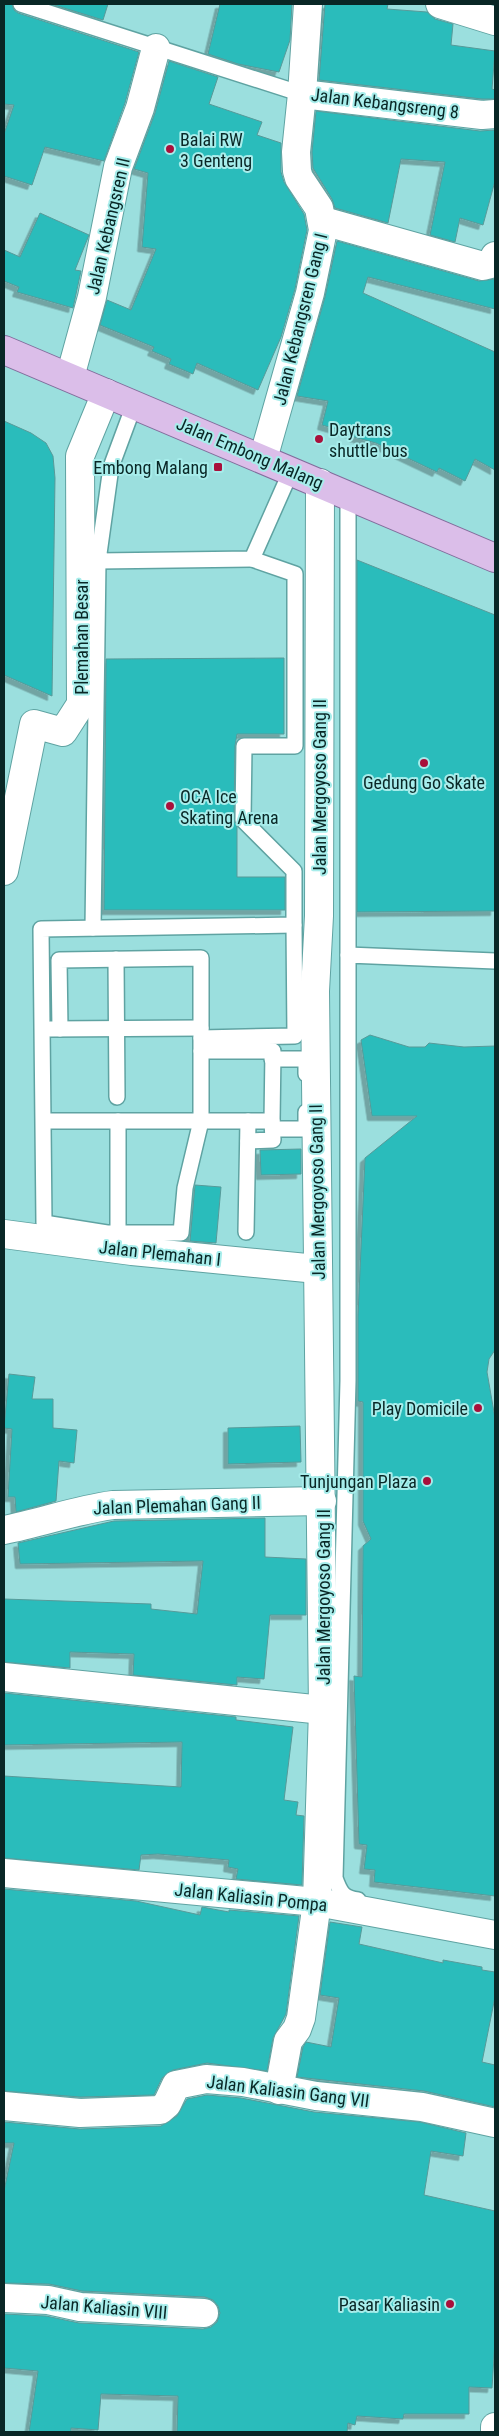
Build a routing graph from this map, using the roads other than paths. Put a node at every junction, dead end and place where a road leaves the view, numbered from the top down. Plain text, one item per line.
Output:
1 (21, 4) edge
2 (308, 4) edge
3 (440, 4) edge
4 (495, 21) edge
5 (156, 48) junction
6 (302, 94) junction
7 (495, 114) edge
8 (323, 221) junction
9 (495, 256) edge
10 (4, 350) edge
11 (70, 377) junction
12 (106, 393) junction
13 (134, 405) junction
14 (263, 459) junction
15 (291, 471) junction
16 (320, 483) junction
17 (348, 495) junction
18 (495, 558) edge
19 (252, 559) junction
20 (98, 562) junction
21 (8, 829) edge
22 (4, 871) edge
23 (294, 925) junction
24 (93, 928) junction
25 (348, 955) junction
26 (116, 959) junction
27 (495, 961) edge
28 (43, 1029) junction
29 (60, 1029) junction
30 (116, 1029) junction
31 (202, 1039) junction
32 (272, 1059) junction
33 (117, 1097) dead end
34 (44, 1121) junction
35 (118, 1121) junction
36 (201, 1121) junction
37 (248, 1121) junction
38 (272, 1125) junction
39 (248, 1141) junction
40 (246, 1232) dead end
41 (118, 1233) junction
42 (4, 1234) edge
43 (317, 1269) junction
44 (348, 1381) junction
45 (320, 1382) junction
46 (322, 1501) junction
47 (4, 1530) edge
48 (4, 1677) edge
49 (323, 1710) junction
50 (4, 1873) edge
51 (317, 1902) junction
52 (495, 1923) edge
53 (495, 1935) edge
54 (279, 2090) junction
55 (4, 2106) edge
56 (495, 2123) edge
57 (4, 2298) edge
58 (204, 2313) dead end
59 (495, 2427) edge
60 (495, 2432) edge

1 - 5 lane
2 - 6 street, Jalan Kebangsreng 8
3 - 4 street
5 - 6 lane
5 - 11 street, Jalan Kebangsren II
6 - 7 street, Jalan Kebangsreng 8
6 - 8 street, Jalan Kebangsren Gang I
8 - 9 street
8 - 14 street, Jalan Kebangsren Gang I
10 - 11 main road, Jalan Embong Malang
11 - 12 main road, Jalan Embong Malang
12 - 13 main road, Jalan Embong Malang
12 - 21 street, Plemahan Besar
13 - 14 main road, Jalan Embong Malang
13 - 20 lane
14 - 15 main road, Jalan Embong Malang
15 - 16 main road, Jalan Embong Malang
15 - 19 lane
16 - 17 main road, Jalan Embong Malang
16 - 43 street, Jalan Mergoyoso Gang II
17 - 18 main road, Jalan Embong Malang
17 - 25 lane
19 - 20 lane
19 - 23 lane
20 - 24 lane
21 - 22 street, Plemahan Besar
23 - 24 lane
23 - 31 lane
24 - 28 lane
25 - 27 lane
25 - 44 lane
26 - 29 lane
26 - 30 lane
26 - 31 lane
28 - 29 lane
28 - 34 lane
29 - 30 lane
30 - 31 lane
30 - 33 lane
31 - 32 lane
31 - 36 lane
32 - 38 lane
32 - 38 lane
34 - 35 lane
34 - 41 lane
35 - 36 lane
35 - 41 lane
36 - 37 lane
36 - 41 lane
37 - 38 lane
37 - 39 lane
38 - 39 lane
39 - 40 lane
42 - 43 street, Jalan Plemahan I
43 - 45 street, Jalan Mergoyoso Gang II
44 - 45 lane
44 - 52 lane
45 - 46 street, Jalan Mergoyoso Gang II
46 - 47 street, Jalan Plemahan Gang II
46 - 49 street, Jalan Mergoyoso Gang II
48 - 49 street
49 - 51 street, Jalan Mergoyoso Gang II
50 - 51 street, Jalan Kaliasin Pompa
51 - 53 street, Jalan Kaliasin Pompa
51 - 54 street, Jalan Mergoyoso Gang II
54 - 55 street, Jalan Kaliasin Gang VII
54 - 56 street, Jalan Kaliasin Gang VII
57 - 58 street, Jalan Kaliasin VIII
59 - 60 street

